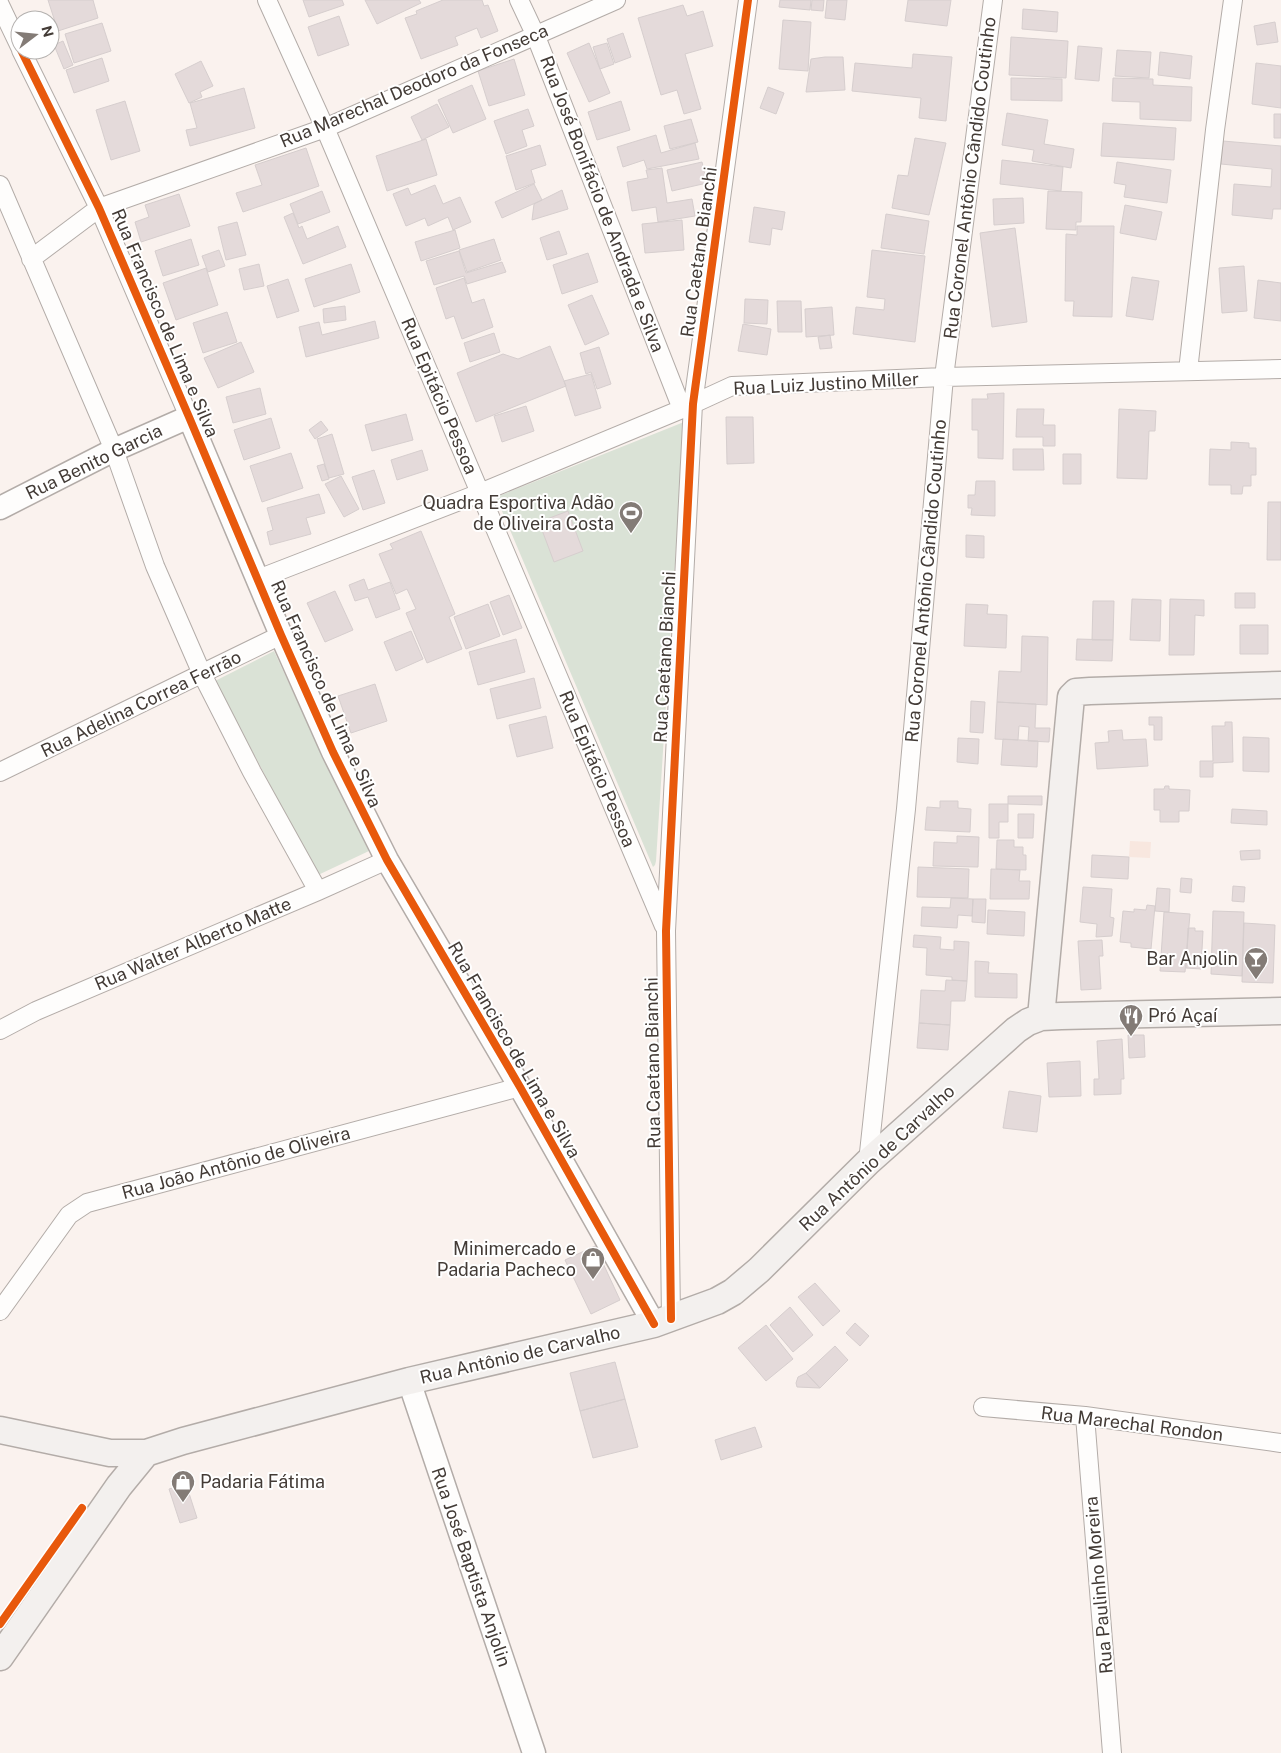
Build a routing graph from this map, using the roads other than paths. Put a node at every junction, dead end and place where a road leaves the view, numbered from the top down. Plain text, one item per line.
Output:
1 (267, 0) edge
2 (520, 0) edge
3 (616, 0) edge
4 (748, 0) edge
5 (993, 0) edge
6 (1233, 0) edge
7 (0, 5) edge
8 (10, 27) joint
9 (535, 34) junction
10 (0, 42) edge
11 (26, 60) edge
12 (325, 128) junction
13 (0, 185) edge
14 (99, 208) junction
15 (31, 259) junction
16 (1281, 369) edge
17 (1188, 371) junction
18 (944, 377) junction
19 (688, 407) junction
20 (189, 417) junction
21 (114, 450) junction
22 (480, 492) junction
23 (0, 508) edge
24 (258, 579) junction
25 (281, 635) junction
26 (202, 674) junction
27 (1281, 685) edge
28 (0, 772) edge
29 (387, 860) junction
30 (318, 891) junction
31 (666, 931) junction
32 (1281, 1011) edge
33 (1041, 1017) junction
34 (0, 1030) edge
35 (520, 1087) junction
36 (868, 1162) junction
37 (0, 1311) edge
38 (663, 1322) junction
39 (409, 1381) junction
40 (983, 1407) dead end
41 (1085, 1416) junction
42 (0, 1430) edge
43 (1281, 1443) edge
44 (146, 1453) junction
45 (0, 1657) edge
46 (534, 1753) edge
47 (1112, 1753) edge

1 - 12 street, Rua Epitácio Pessoa
2 - 9 street, Rua José Bonifácio de Andrada e Silva
3 - 9 street, Rua Marechal Deodoro da Fonseca
4 - 19 street, Rua Caetano Bianchi
5 - 18 street, Rua Coronel Antônio Cândido Coutinho
6 - 17 street
7 - 8 street, Rua Francisco de Lima e Silva
8 - 10 street
9 - 12 street, Rua Marechal Deodoro da Fonseca
9 - 19 street, Rua José Bonifácio de Andrada e Silva
11 - 14 street, Rua Francisco de Lima e Silva
12 - 14 street, Rua Marechal Deodoro da Fonseca
12 - 22 street, Rua Epitácio Pessoa
13 - 15 street
14 - 15 street, Rua Marechal Deodoro da Fonseca
14 - 20 street, Rua Francisco de Lima e Silva
15 - 21 street
16 - 17 street, Rua Luiz Justino Miller
17 - 18 street, Rua Luiz Justino Miller
18 - 19 street, Rua Luiz Justino Miller
18 - 36 street, Rua Coronel Antônio Cândido Coutinho
19 - 22 street, Rua Luiz Justino Miller
19 - 31 street, Rua Caetano Bianchi
20 - 21 street, Rua Benito Garcia
20 - 24 street, Rua Francisco de Lima e Silva
21 - 23 street, Rua Benito Garcia
21 - 26 street
22 - 24 street, Rua Luiz Justino Miller
22 - 31 street, Rua Epitácio Pessoa
24 - 25 street, Rua Francisco de Lima e Silva
25 - 26 street, Rua Adelina Correa Ferrão
25 - 29 street, Rua Francisco de Lima e Silva
26 - 28 street, Rua Adelina Correa Ferrão
26 - 30 street
27 - 33 main road
29 - 30 street, Rua Walter Alberto Matte
29 - 35 street, Rua Francisco de Lima e Silva
30 - 34 street, Rua Walter Alberto Matte
31 - 38 street, Rua Caetano Bianchi
32 - 33 main road
33 - 36 main road, Rua Antônio de Carvalho
35 - 37 street, Rua João Antônio de Oliveira
35 - 38 street, Rua Francisco de Lima e Silva
36 - 38 main road, Rua Antônio de Carvalho
38 - 39 main road, Rua Antônio de Carvalho
39 - 44 main road, Rua Antônio de Carvalho
39 - 46 street, Rua José Baptista Anjolin
40 - 41 street, Rua Marechal Rondon
41 - 43 street, Rua Marechal Rondon
41 - 47 street, Rua Paulinho Moreira
42 - 44 main road
44 - 45 main road

